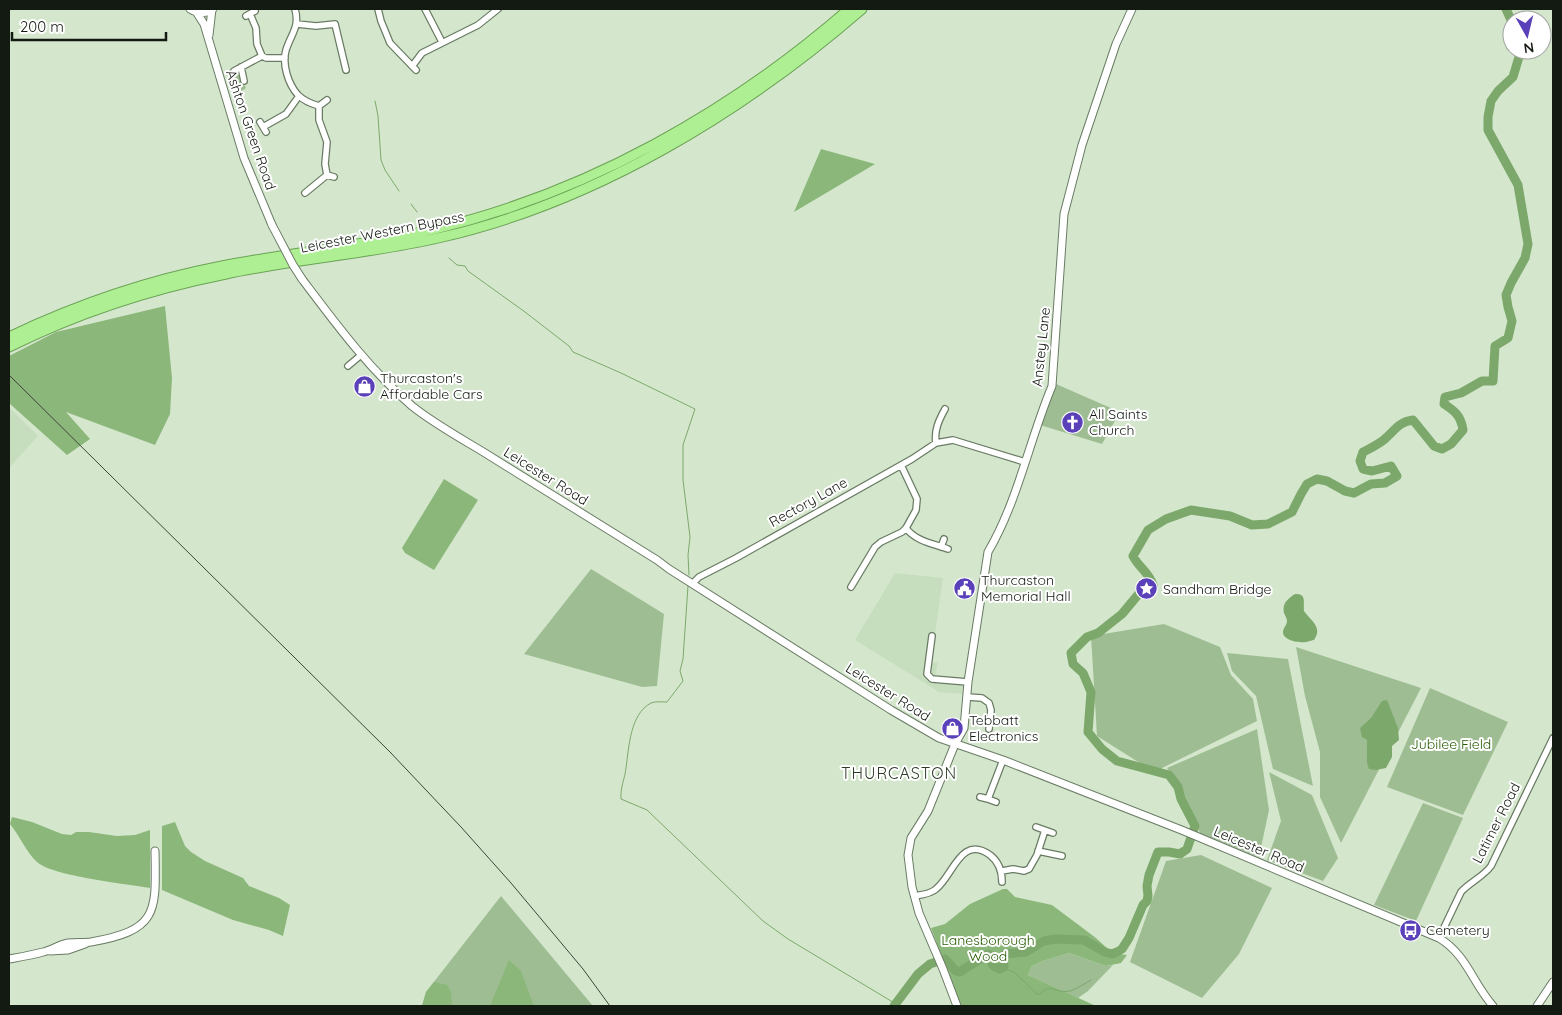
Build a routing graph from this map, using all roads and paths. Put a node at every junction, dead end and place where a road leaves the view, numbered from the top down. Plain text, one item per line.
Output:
1 (190, 9) edge
2 (212, 9) edge
3 (295, 9) edge
4 (378, 9) edge
5 (425, 9) edge
6 (849, 9) edge
7 (862, 9) edge
8 (1132, 9) edge
9 (496, 10) edge
10 (198, 12) junction
11 (250, 14) dead end
12 (297, 24) junction
13 (209, 40) junction
14 (442, 42) junction
15 (262, 56) junction
16 (285, 58) junction
17 (241, 68) junction
18 (346, 70) dead end
19 (234, 72) dead end
20 (244, 81) dead end
21 (299, 96) junction
22 (327, 100) dead end
23 (319, 106) junction
24 (263, 127) dead end
25 (305, 193) dead end
26 (9, 337) edge
27 (9, 347) edge
28 (359, 353) junction
29 (348, 366) dead end
30 (945, 409) dead end
31 (936, 443) junction
32 (1025, 462) junction
33 (900, 465) junction
34 (906, 528) junction
35 (944, 539) dead end
36 (941, 547) junction
37 (948, 550) dead end
38 (693, 583) junction
39 (850, 588) dead end
40 (932, 636) dead end
41 (968, 682) junction
42 (967, 697) junction
43 (989, 729) dead end
44 (1553, 738) edge
45 (956, 744) junction
46 (1003, 760) junction
47 (980, 797) dead end
48 (988, 799) junction
49 (996, 802) dead end
50 (1036, 827) dead end
51 (1045, 830) junction
52 (1053, 833) dead end
53 (155, 851) dead end
54 (1038, 851) junction
55 (1062, 856) dead end
56 (1002, 871) junction
57 (1002, 882) dead end
58 (914, 896) junction
59 (1439, 938) junction
60 (9, 959) edge
61 (1552, 984) edge
62 (957, 1006) edge
63 (1493, 1006) edge
64 (1537, 1006) edge

1 - 10 street
2 - 10 street, Ashton Green Road
2 - 13 street, Ashton Green Road
3 - 12 street
4 - 14 street
5 - 14 street
6 - 26 highway, Leicester Western Bypass
7 - 27 highway, Leicester Western Bypass
8 - 32 street, Anstey Lane
9 - 14 street
10 - 13 street, Ashton Green Road
11 - 15 street
12 - 16 street
12 - 18 street
13 - 28 street, Ashton Green Road, bridge
15 - 16 street
15 - 17 street
16 - 21 street
17 - 19 street
17 - 20 street
21 - 23 street
21 - 24 street
22 - 23 street
23 - 25 street
28 - 29 street
28 - 38 street, Leicester Road
30 - 31 street
31 - 32 street, Rectory Lane
31 - 33 street, Rectory Lane
32 - 41 street, Anstey Lane
33 - 34 street
33 - 38 street, Rectory Lane
34 - 36 street
34 - 39 street
35 - 36 street
36 - 37 street
38 - 45 street, Leicester Road
40 - 41 street
41 - 42 street, Anstey Lane
42 - 43 street
42 - 45 street, Anstey Lane
44 - 59 street, Latimer Road
45 - 46 street, Leicester Road
45 - 58 street, Anstey Lane
46 - 48 street
46 - 59 street, Leicester Road
47 - 48 street
48 - 49 street
50 - 51 street
51 - 52 street
51 - 54 street
53 - 60 street
54 - 55 street
54 - 56 street
56 - 57 street
56 - 58 street
58 - 62 street, Anstey Lane
59 - 63 street, Leicester Road
61 - 64 street

